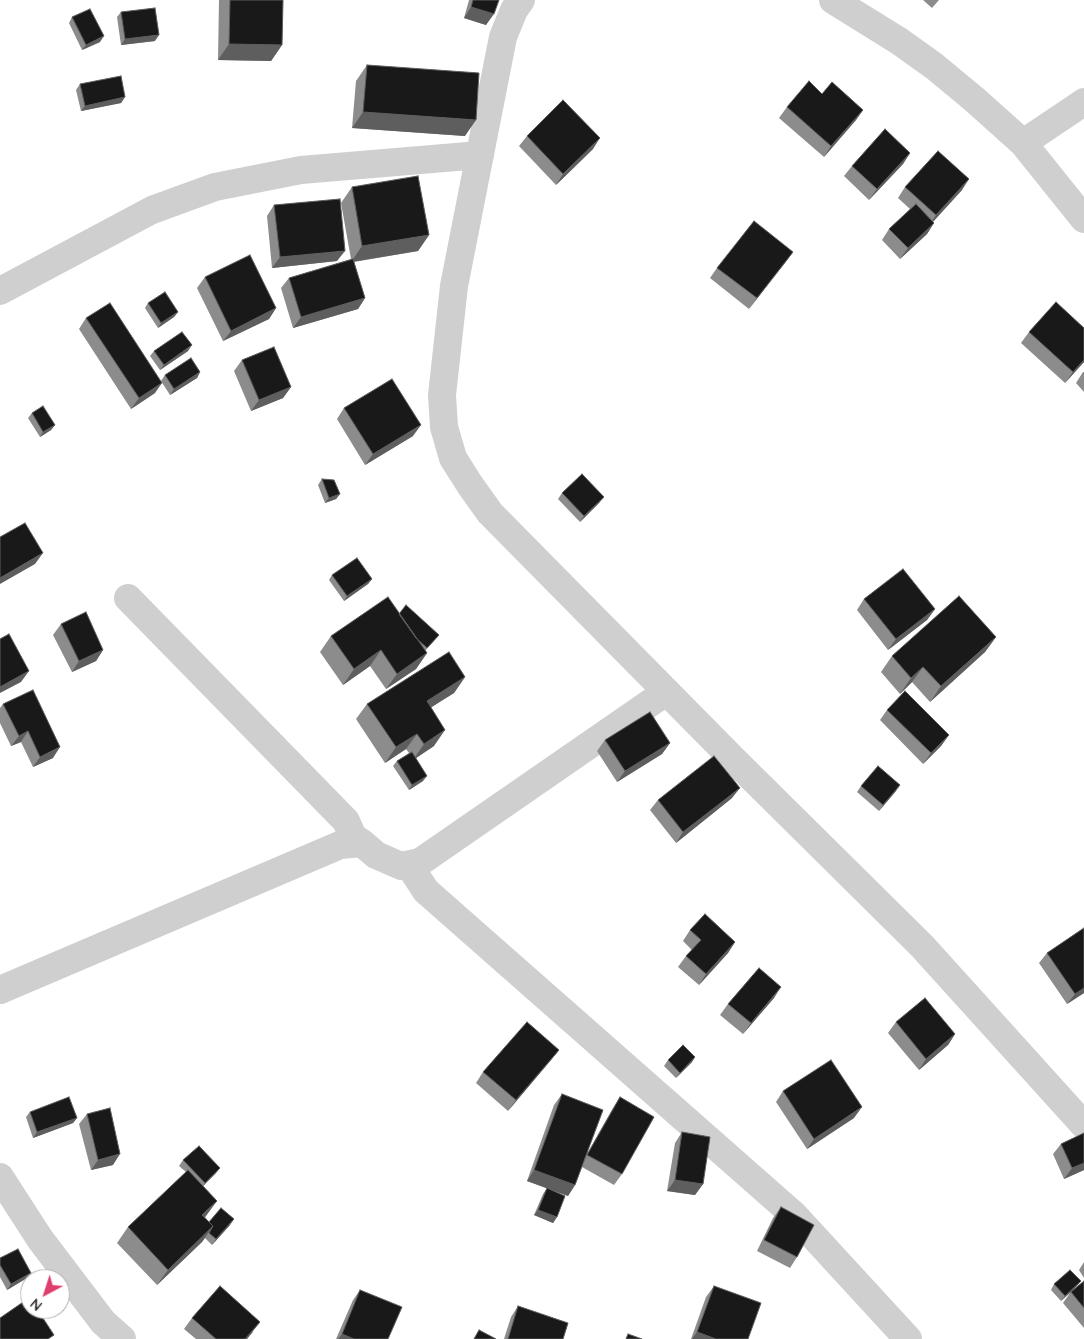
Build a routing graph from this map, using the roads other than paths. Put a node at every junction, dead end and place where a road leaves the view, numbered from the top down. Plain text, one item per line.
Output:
1 (521, 0) edge
2 (833, 0) edge
3 (1084, 102) edge
4 (1023, 143) junction
5 (480, 155) junction
6 (1084, 219) edge
7 (0, 292) edge
8 (128, 598) dead end
9 (666, 692) junction
10 (362, 843) junction
11 (409, 865) junction
12 (0, 990) edge
13 (1084, 1125) edge
14 (0, 1177) edge
15 (122, 1339) edge
16 (908, 1339) edge

1 - 5 street
2 - 4 street
3 - 4 street
4 - 6 street
5 - 7 street
5 - 9 street
8 - 10 street
9 - 11 street
9 - 13 street
10 - 11 street
10 - 12 street
11 - 16 street
14 - 15 street

